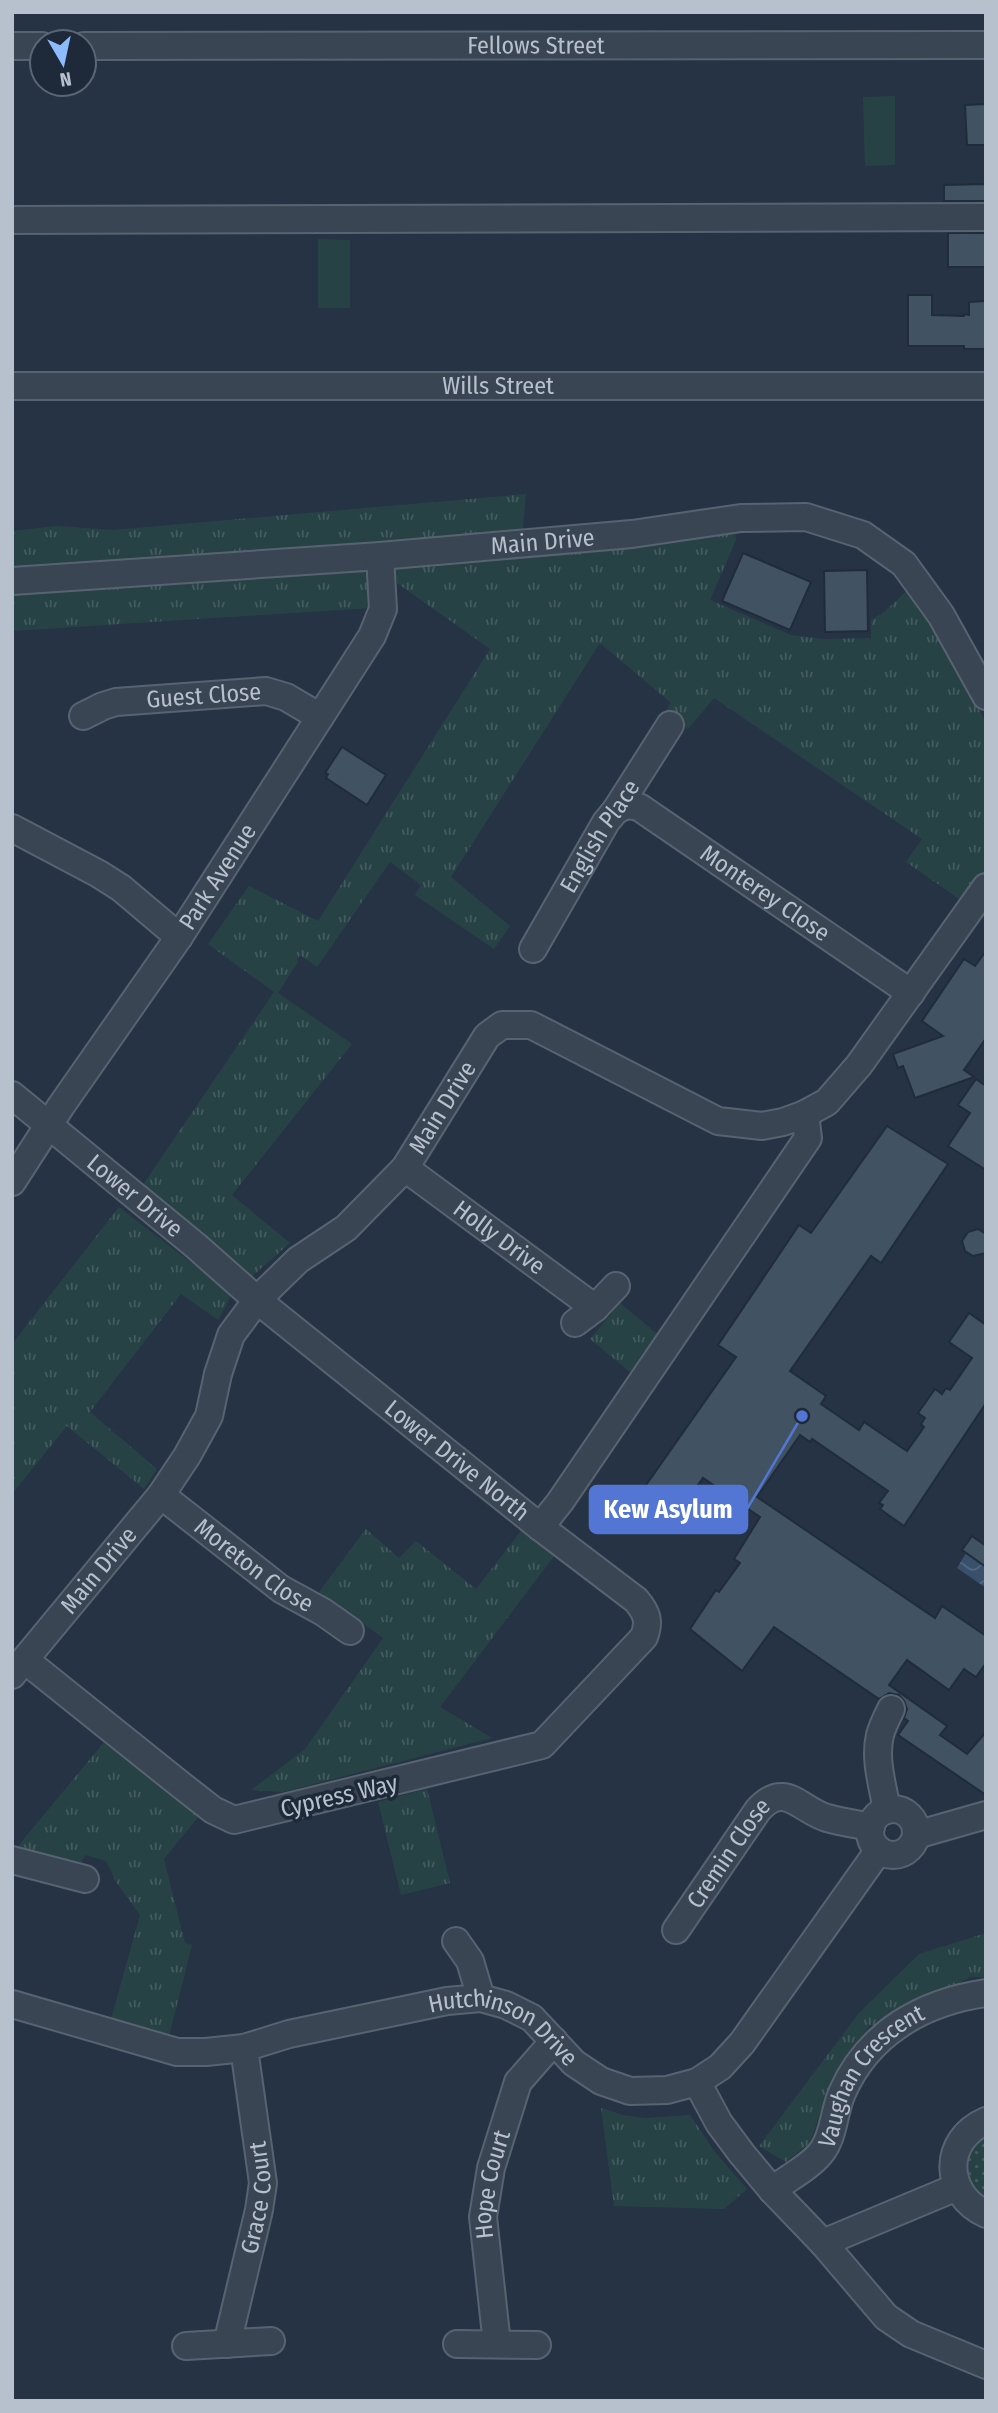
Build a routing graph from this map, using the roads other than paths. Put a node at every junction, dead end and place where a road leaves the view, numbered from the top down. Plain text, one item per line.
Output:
1 (986, 45) edge
2 (98, 46) edge
3 (986, 217) edge
4 (12, 220) edge
5 (986, 386) edge
6 (12, 387) edge
7 (380, 556) junction
8 (12, 581) edge
9 (986, 696) edge
10 (83, 716) dead end
11 (320, 717) junction
12 (670, 725) dead end
13 (616, 810) junction
14 (12, 828) edge
15 (986, 887) edge
16 (179, 937) junction
17 (533, 948) dead end
18 (911, 993) junction
19 (12, 1095) edge
20 (805, 1114) junction
21 (49, 1125) junction
22 (405, 1168) junction
23 (12, 1182) edge
24 (616, 1286) dead end
25 (257, 1300) junction
26 (161, 1495) junction
27 (540, 1527) junction
28 (649, 1624) joint
29 (350, 1631) dead end
30 (19, 1667) edge
31 (891, 1709) dead end
32 (986, 1815) edge
33 (879, 1829) junction
34 (916, 1835) junction
35 (12, 1860) edge
36 (85, 1879) dead end
37 (675, 1930) dead end
38 (456, 1941) dead end
39 (986, 1993) edge
40 (481, 1998) junction
41 (12, 2004) edge
42 (554, 2041) junction
43 (244, 2048) junction
44 (697, 2082) junction
45 (986, 2121) edge
46 (957, 2187) junction
47 (772, 2190) junction
48 (986, 2214) edge
49 (823, 2243) junction
50 (271, 2342) dead end
51 (228, 2344) junction
52 (457, 2344) dead end
53 (497, 2344) junction
54 (537, 2345) dead end
55 (186, 2346) dead end
56 (986, 2365) edge

1 - 2 street, Fellows Street
3 - 4 street
5 - 6 street, Wills Street
7 - 8 street, Main Drive
7 - 9 street, Main Drive
7 - 11 street, Park Avenue
10 - 11 street, Guest Close
11 - 16 street, Park Avenue
12 - 13 street, English Place
13 - 17 street, English Place
13 - 18 street, Monterey Close
14 - 16 street
15 - 18 street, Main Drive
16 - 21 street, Park Avenue
18 - 20 street, Main Drive
19 - 21 street, Lower Drive
20 - 22 street, Main Drive
20 - 27 street
21 - 23 street, Park Avenue
21 - 25 street, Lower Drive
22 - 24 street, Holly Drive
22 - 25 street, Main Drive
25 - 26 street, Main Drive
25 - 27 street, Lower Drive North
26 - 29 street, Moreton Close
26 - 30 street, Main Drive
27 - 28 street, Lower Drive North
28 - 30 street, Cypress Way
31 - 33 street
32 - 34 street
33 - 34 street
33 - 34 street
33 - 37 street, Cremin Close
33 - 44 street, Hutchinson Drive
35 - 36 street
38 - 40 street
39 - 47 street, Vaughan Crescent
40 - 42 street, Hutchinson Drive
40 - 43 street, Hutchinson Drive
41 - 43 street, Hutchinson Drive
42 - 44 street, Hutchinson Drive
42 - 53 street, Hope Court
43 - 51 street, Grace Court
44 - 47 street
45 - 46 street
46 - 48 street
46 - 49 street
47 - 49 street
49 - 56 street
50 - 51 street
51 - 55 street
52 - 53 street
53 - 54 street

